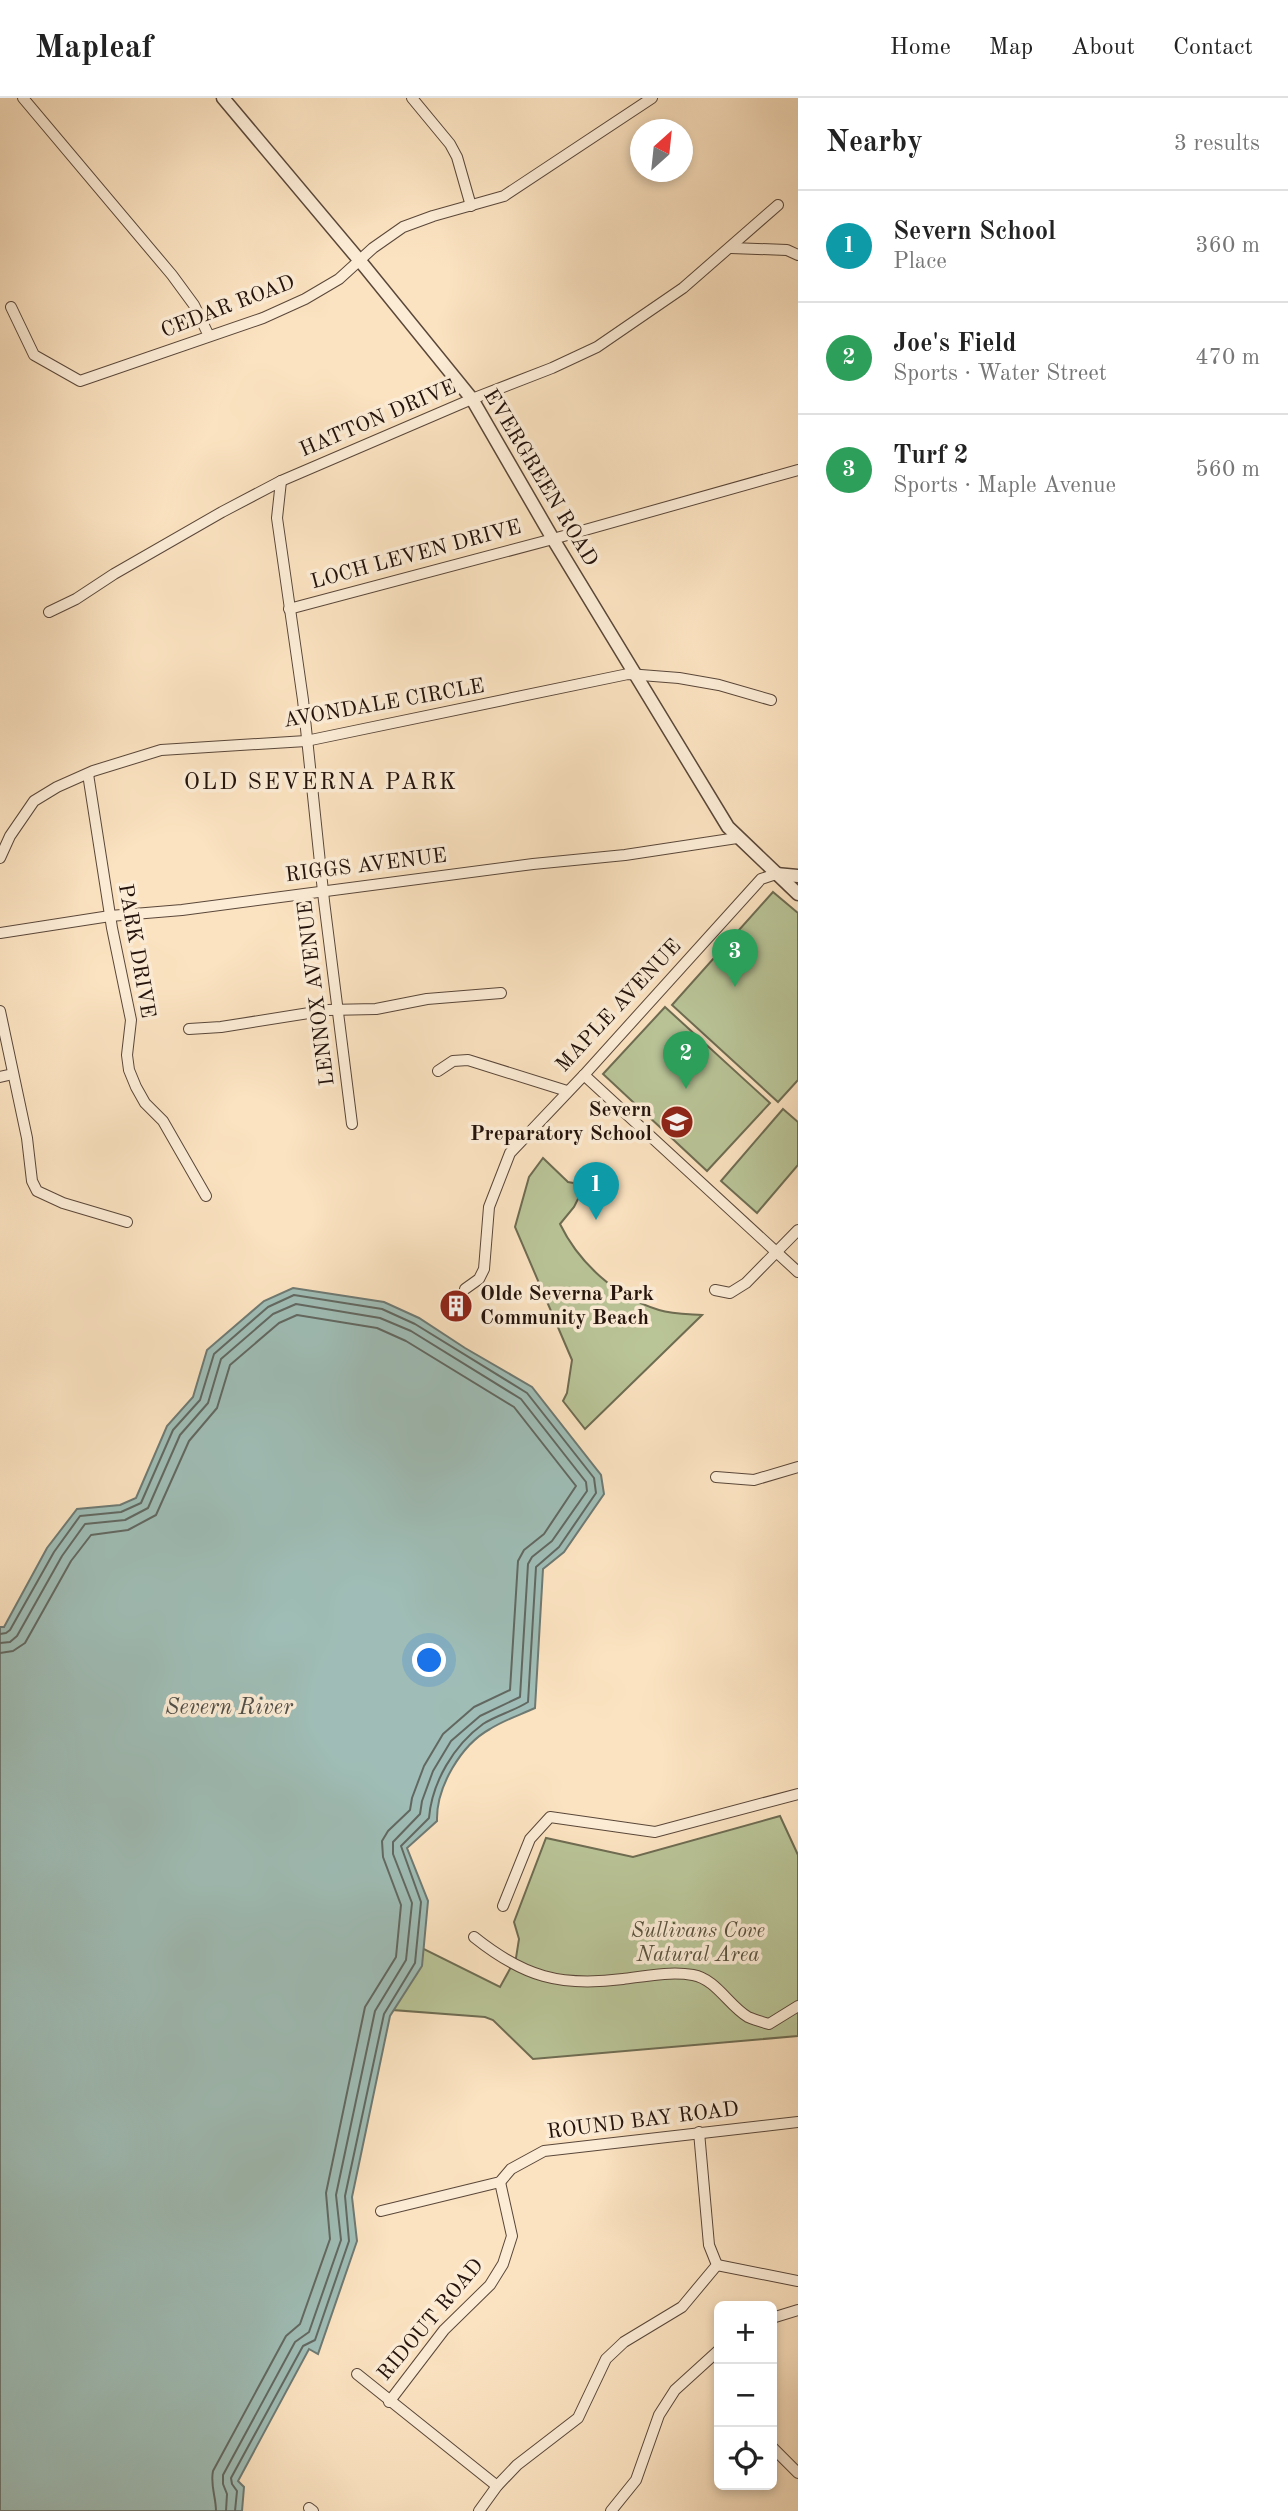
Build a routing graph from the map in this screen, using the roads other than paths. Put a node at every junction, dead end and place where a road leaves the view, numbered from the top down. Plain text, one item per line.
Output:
1 (23, 98) edge
2 (223, 98) edge
3 (412, 98) edge
4 (652, 98) edge
5 (778, 205) dead end
6 (471, 206) junction
7 (731, 248) junction
8 (798, 255) edge
9 (359, 260) junction
10 (11, 307) dead end
11 (209, 337) junction
12 (472, 400) junction
13 (796, 470) edge
14 (281, 481) junction
15 (553, 539) junction
16 (289, 609) junction
17 (48, 612) dead end
18 (636, 675) junction
19 (771, 700) dead end
20 (306, 741) junction
21 (88, 774) junction
22 (737, 838) junction
23 (0, 858) edge
24 (776, 874) junction
25 (798, 876) edge
26 (324, 891) junction
27 (798, 894) edge
28 (110, 916) junction
29 (0, 933) edge
30 (501, 993) dead end
31 (340, 1010) junction
32 (0, 1011) edge
33 (189, 1029) dead end
34 (438, 1071) dead end
35 (13, 1074) junction
36 (584, 1075) junction
37 (0, 1077) edge
38 (567, 1091) junction
39 (352, 1125) dead end
40 (206, 1196) dead end
41 (127, 1222) dead end
42 (798, 1230) edge
43 (777, 1252) junction
44 (798, 1272) edge
45 (464, 1289) dead end
46 (715, 1290) dead end
47 (798, 1467) edge
48 (716, 1477) dead end
49 (798, 1794) edge
50 (503, 1906) dead end
51 (474, 1937) dead end
52 (798, 2006) edge
53 (798, 2122) edge
54 (699, 2132) junction
55 (500, 2182) junction
56 (381, 2211) dead end
57 (717, 2265) junction
58 (798, 2281) edge
59 (798, 2310) edge
60 (777, 2316) edge
61 (714, 2355) edge
62 (357, 2374) dead end
63 (389, 2402) junction
64 (777, 2456) edge
65 (798, 2473) edge
66 (496, 2486) junction
67 (479, 2511) edge
68 (611, 2511) edge

1 - 11 street
2 - 9 street, EVERGREEN ROAD
3 - 6 street
4 - 6 street, CEDAR ROAD
5 - 7 street, HATTON DRIVE
6 - 9 street, CEDAR ROAD
7 - 8 street
7 - 12 street, HATTON DRIVE
9 - 11 street, CEDAR ROAD
9 - 12 street, EVERGREEN ROAD
10 - 11 street, CEDAR ROAD
12 - 14 street, HATTON DRIVE
12 - 15 street, EVERGREEN ROAD
13 - 15 street, LOCH LEVEN DRIVE
14 - 16 street, LENNOX AVENUE
14 - 17 street, HATTON DRIVE
15 - 16 street, LOCH LEVEN DRIVE
15 - 18 street, EVERGREEN ROAD
16 - 20 street, LENNOX AVENUE
18 - 19 street, AVONDALE CIRCLE
18 - 20 street, AVONDALE CIRCLE
18 - 22 street, EVERGREEN ROAD
20 - 21 street, AVONDALE CIRCLE
20 - 26 street, LENNOX AVENUE
21 - 23 street, AVONDALE CIRCLE
21 - 28 street, PARK DRIVE
22 - 24 street, EVERGREEN ROAD
22 - 26 street, RIGGS AVENUE
24 - 25 street
24 - 27 street, EVERGREEN ROAD
24 - 36 street, MAPLE AVENUE
26 - 28 street, RIGGS AVENUE
26 - 31 street, LENNOX AVENUE
28 - 29 street, RIGGS AVENUE
28 - 40 street, PARK DRIVE
30 - 31 street
31 - 33 street
31 - 39 street, LENNOX AVENUE
32 - 35 street
34 - 38 street
35 - 37 street
35 - 41 street
36 - 38 street, MAPLE AVENUE
36 - 43 street
38 - 45 street, MAPLE AVENUE
42 - 43 street
43 - 44 street
43 - 46 street
47 - 48 street
49 - 50 street
51 - 52 street
53 - 54 street, ROUND BAY ROAD
54 - 55 street, ROUND BAY ROAD
54 - 57 street
55 - 56 street, ROUND BAY ROAD
55 - 63 street, RIDOUT ROAD
57 - 58 street
57 - 66 street
59 - 60 street
61 - 68 street
62 - 63 street
63 - 66 street
64 - 65 street
66 - 67 street

